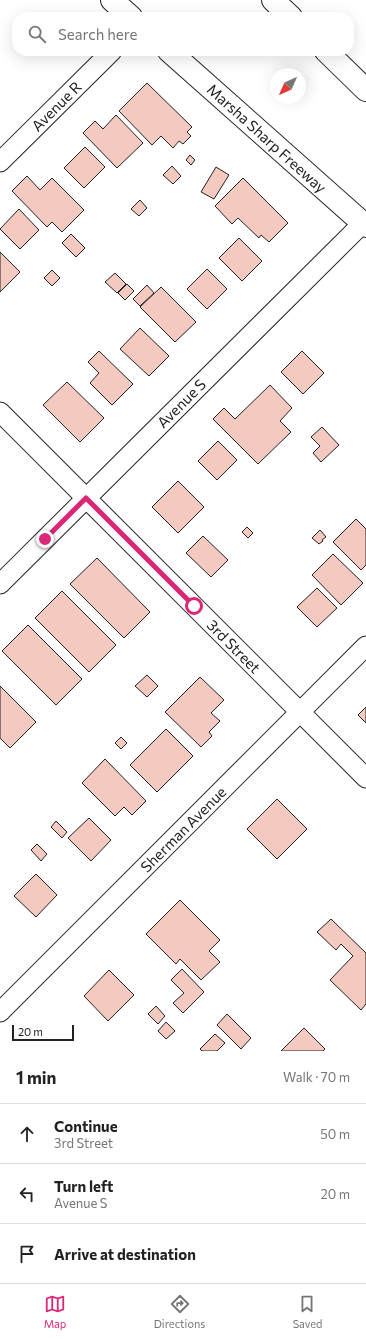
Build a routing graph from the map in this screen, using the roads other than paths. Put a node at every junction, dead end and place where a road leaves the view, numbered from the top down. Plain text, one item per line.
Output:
1 (112, 0) edge
2 (273, 0) edge
3 (125, 12) edge
4 (286, 12) edge
5 (107, 56) edge
6 (175, 56) edge
7 (331, 56) edge
8 (366, 90) edge
9 (0, 162) edge
10 (365, 224) edge
11 (0, 412) edge
12 (86, 498) junction
13 (0, 584) edge
14 (366, 646) edge
15 (300, 711) junction
16 (366, 778) edge
17 (0, 1012) edge

1 - 3 main road
2 - 4 main road
5 - 9 street, Avenue R
6 - 10 main road, Marsha Sharp Freeway
7 - 8 main road
10 - 12 street, Avenue S
11 - 12 street, 3rd Street
12 - 13 street, Avenue S
12 - 15 street, 3rd Street
14 - 15 street, Sherman Avenue
15 - 16 street, 3rd Street
15 - 17 street, Sherman Avenue

